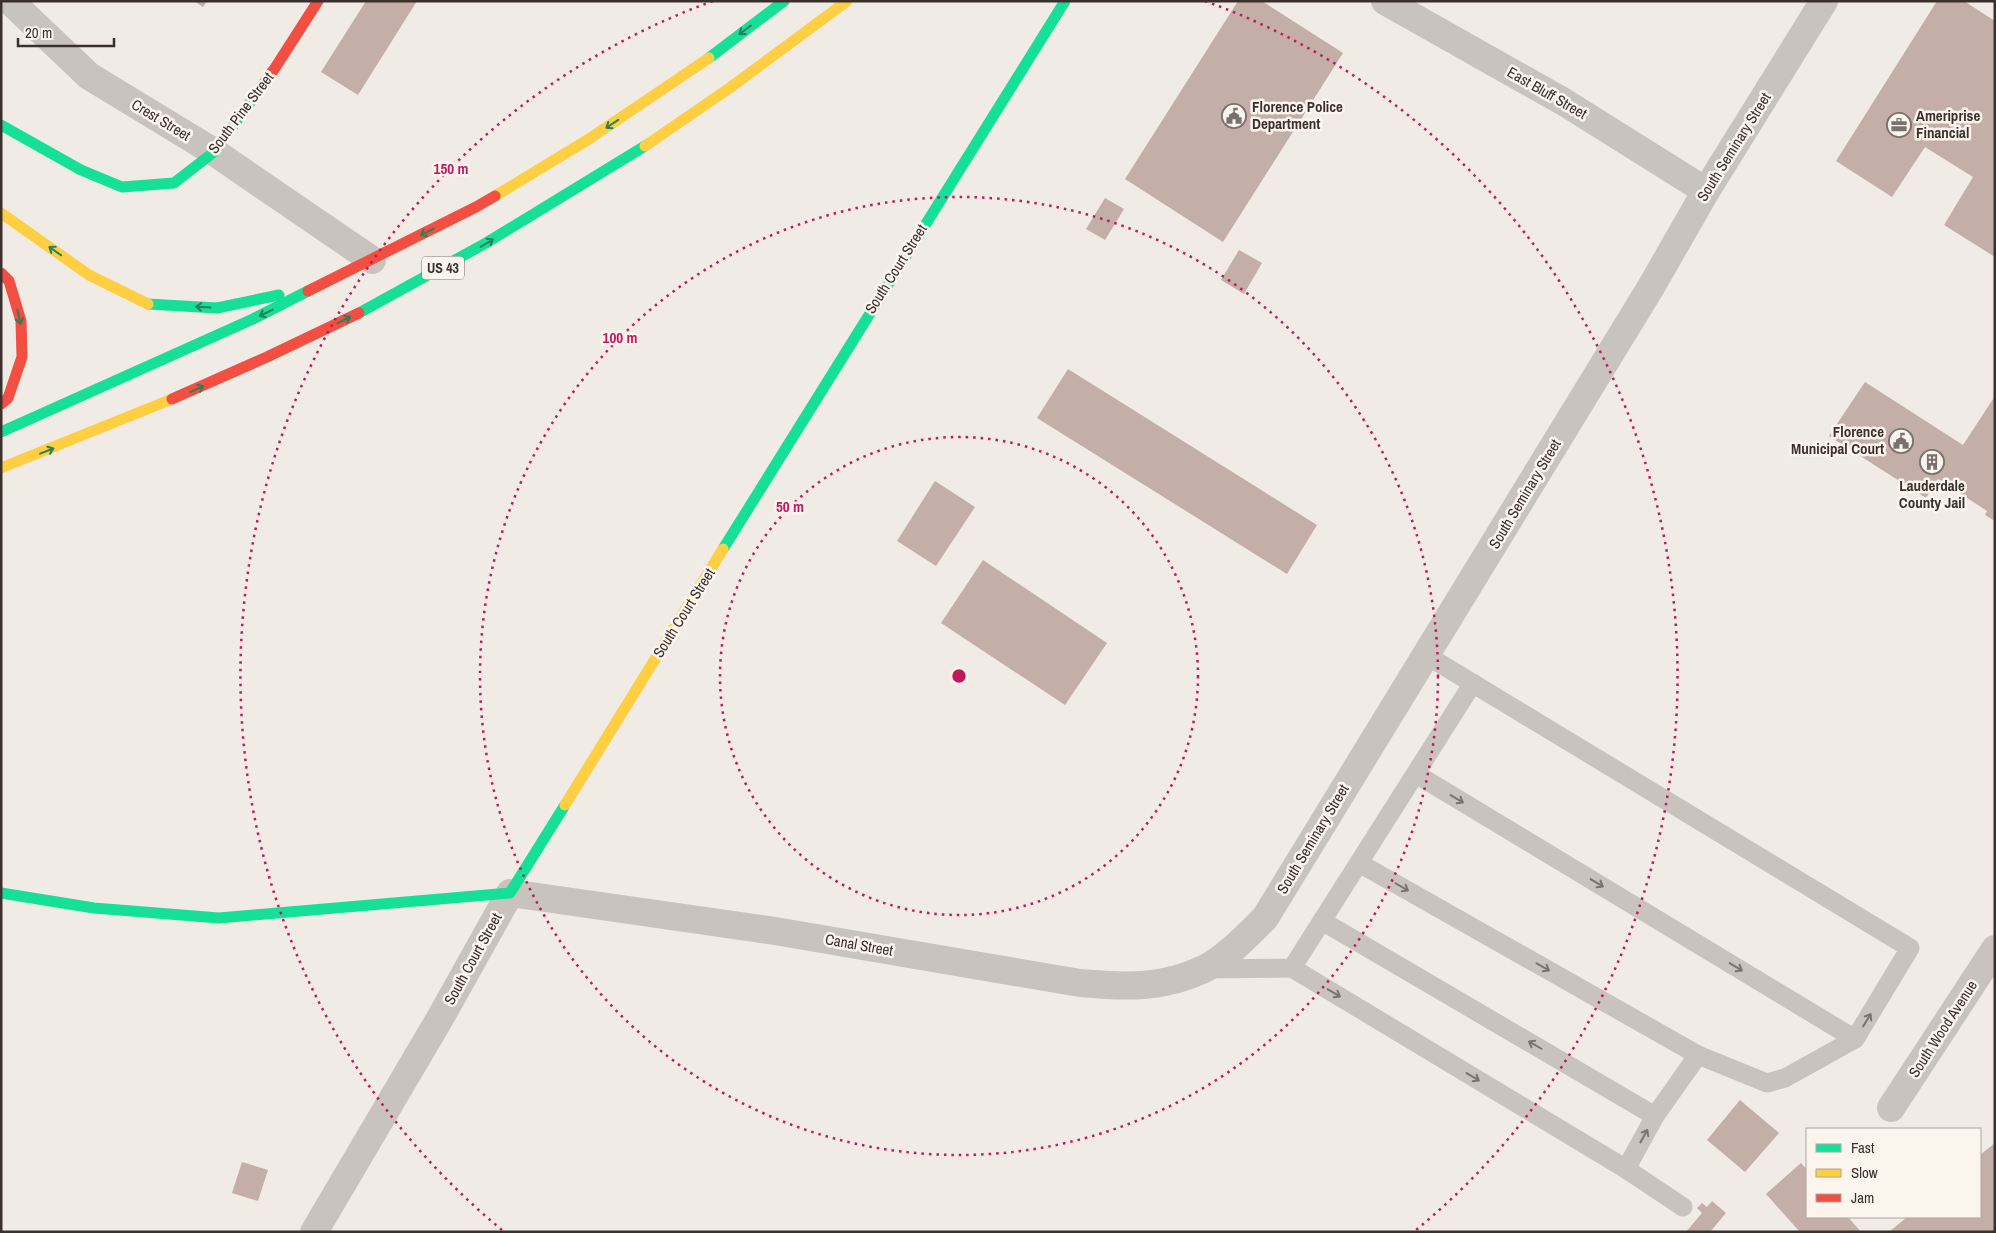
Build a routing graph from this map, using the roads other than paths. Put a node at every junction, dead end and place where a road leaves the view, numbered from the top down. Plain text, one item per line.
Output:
1 (10, 1) edge
2 (318, 1) edge
3 (784, 1) edge
4 (847, 1) edge
5 (1064, 1) edge
6 (1385, 1) edge
7 (1824, 1) edge
8 (1, 125) edge
9 (214, 152) junction
10 (1706, 191) junction
11 (1, 213) edge
12 (372, 260) junction
13 (1, 273) edge
14 (320, 286) junction
15 (1, 404) edge
16 (1, 432) edge
17 (1, 468) edge
18 (1426, 656) junction
19 (1473, 683) junction
20 (1416, 774) junction
21 (1359, 863) junction
22 (1, 893) edge
23 (510, 893) junction
24 (1322, 921) junction
25 (1995, 949) edge
26 (1292, 968) junction
27 (1205, 969) junction
28 (1855, 1039) junction
29 (1698, 1056) junction
30 (1891, 1108) dead end
31 (1655, 1116) junction
32 (1626, 1169) junction
33 (1683, 1207) dead end
34 (314, 1232) edge

1 - 9 street, Crest Street
2 - 9 main road, South Pine Street
3 -> 12 main road, US 43
17 -> 4 main road, US 43
5 - 23 main road, South Court Street
6 - 10 street, East Bluff Street
7 - 10 street, South Seminary Street
8 - 9 main road, South Pine Street
9 - 12 street, Crest Street
10 - 18 street, South Seminary Street
14 -> 11 main road
12 - 14 main road, US 43
13 -> 15 main road
14 -> 16 main road, US 43
18 - 19 lane
18 - 27 street, South Seminary Street
19 - 20 lane
28 -> 19 lane
20 - 21 lane
20 -> 28 lane
21 - 24 lane
21 -> 29 lane
22 - 23 main road
23 - 27 street, Canal Street
23 - 34 street, South Court Street
24 - 26 lane
31 -> 24 lane
25 - 30 street, South Wood Avenue
26 - 27 lane
26 -> 32 lane
28 - 29 lane
29 - 31 lane
32 -> 31 lane
32 - 33 lane

